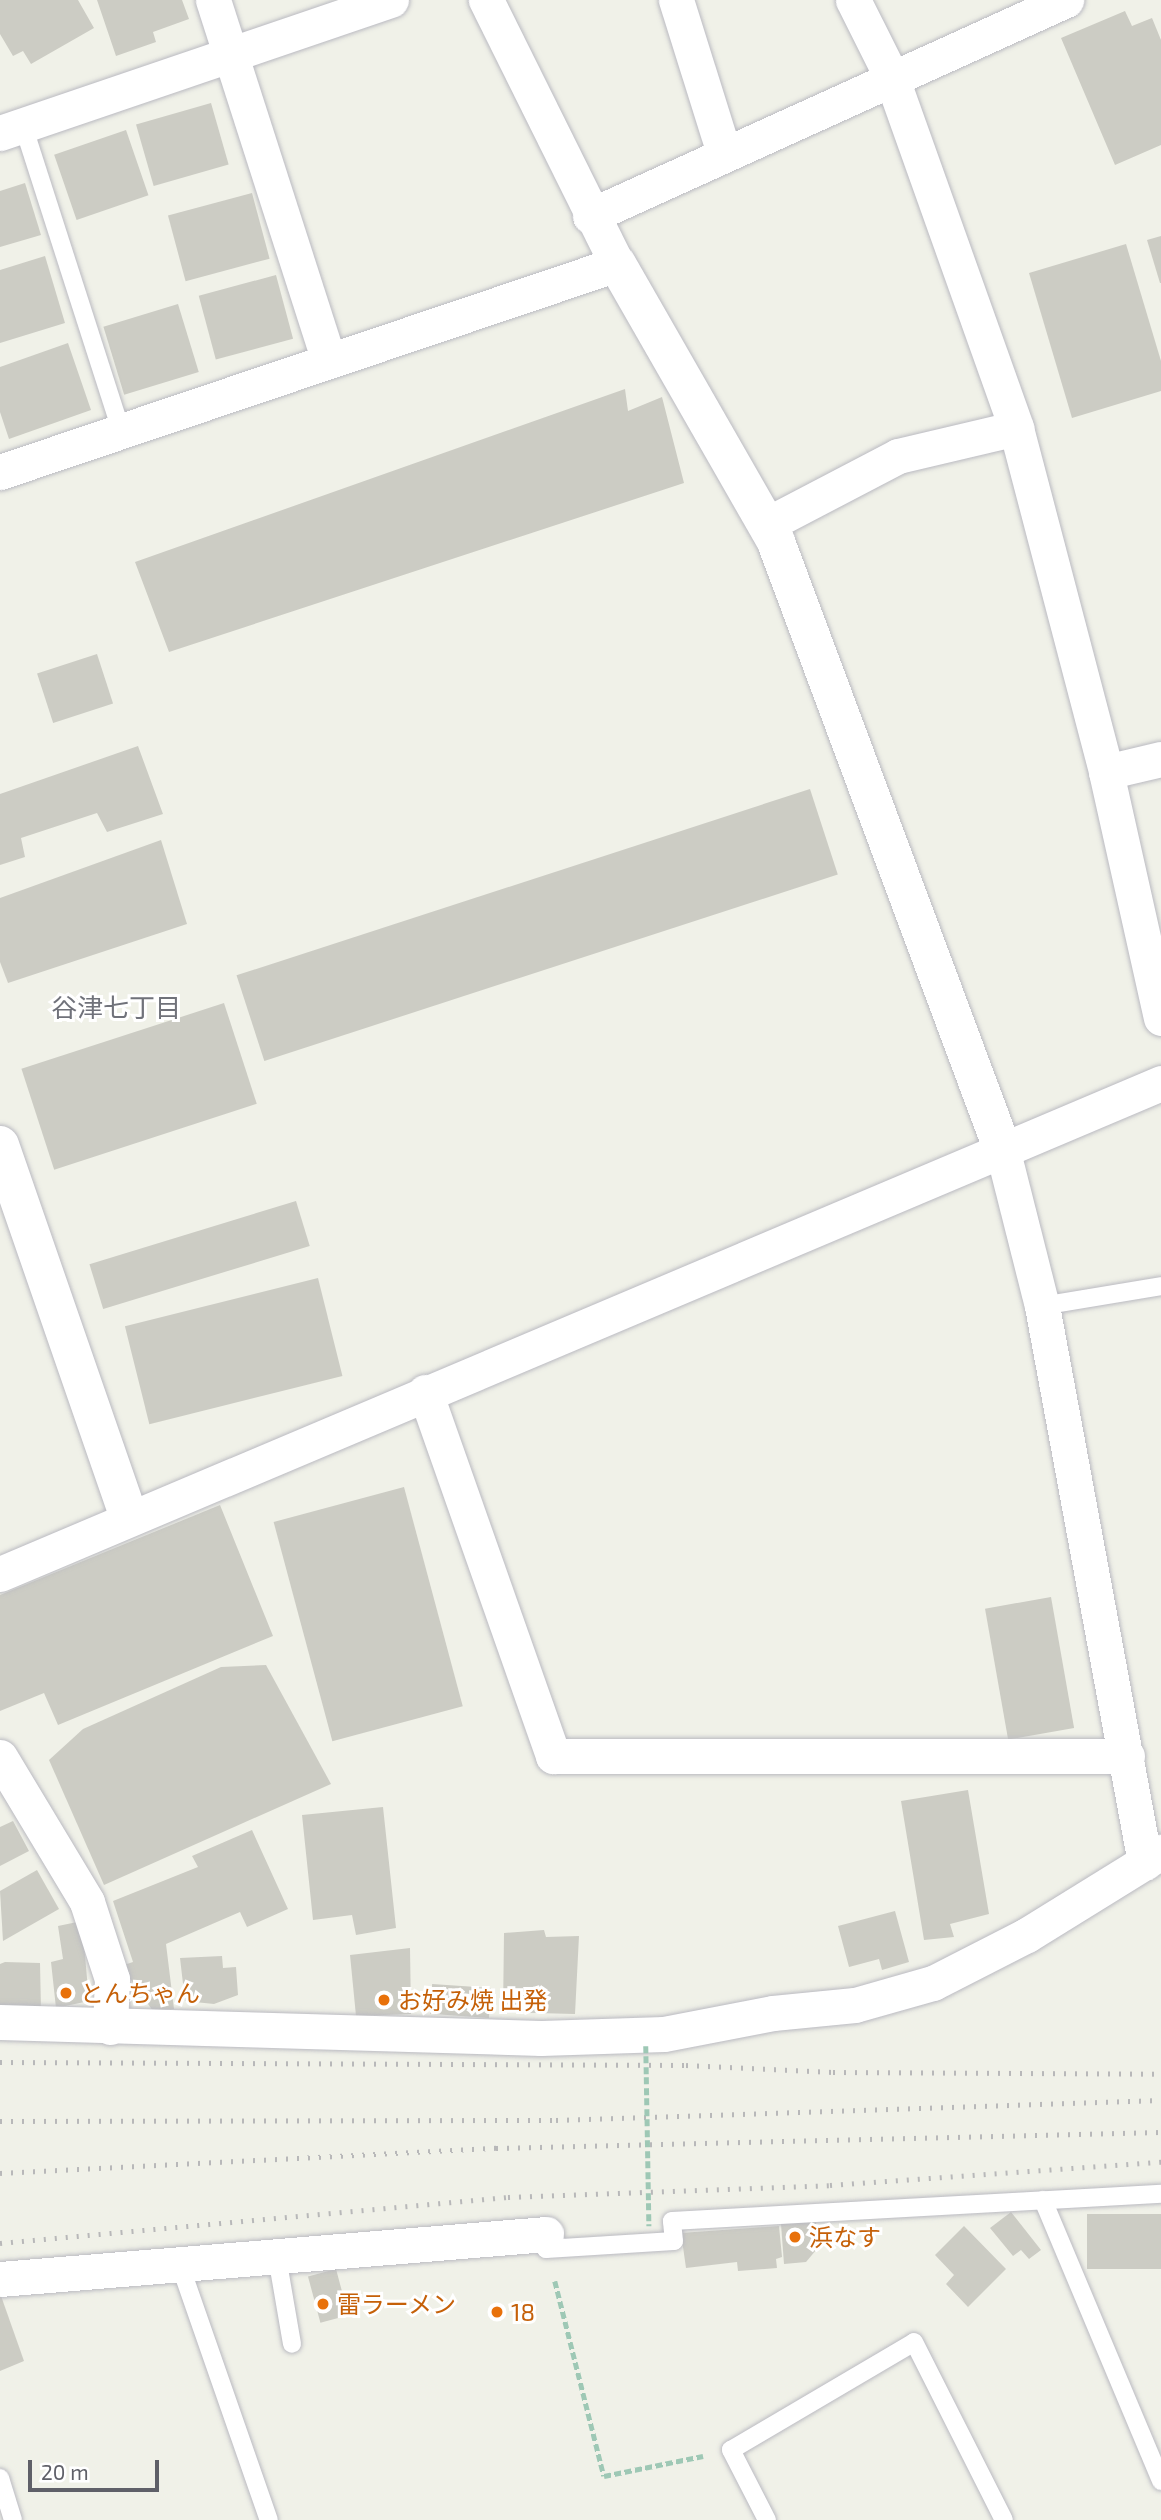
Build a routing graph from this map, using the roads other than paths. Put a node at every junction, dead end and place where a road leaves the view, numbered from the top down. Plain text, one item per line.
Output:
1 (213, 0) edge
2 (391, 0) edge
3 (486, 0) edge
4 (676, 0) edge
5 (853, 0) edge
6 (1066, 0) edge
7 (230, 54) junction
8 (891, 76) junction
9 (11, 129) edge
10 (724, 153) junction
11 (590, 215) junction
12 (617, 264) junction
13 (330, 361) junction
14 (1016, 428) junction
15 (121, 431) junction
16 (0, 472) edge
17 (766, 525) junction
18 (1161, 759) edge
19 (1107, 772) junction
20 (1161, 1018) edge
21 (1161, 1083) edge
22 (0, 1145) edge
23 (1002, 1148) junction
24 (1161, 1286) edge
25 (1042, 1306) junction
26 (425, 1392) junction
27 (129, 1517) junction
28 (0, 1574) edge
29 (1127, 1756) junction
30 (0, 1757) edge
31 (1153, 1857) edge
32 (0, 2022) edge
33 (110, 2027) junction
34 (1161, 2194) edge
35 (1043, 2200) junction
36 (546, 2241) joint
37 (277, 2257) junction
38 (180, 2265) junction
39 (0, 2279) edge
40 (292, 2344) dead end
41 (0, 2478) edge
42 (1161, 2481) edge
43 (13, 2520) edge
44 (269, 2520) edge
45 (768, 2520) edge
46 (1004, 2520) edge

1 - 7 street
2 - 7 street
3 - 11 street
4 - 10 street
5 - 8 street
6 - 8 street
7 - 9 street
7 - 13 street
8 - 10 street
8 - 14 street
9 - 15 lane
10 - 11 street
11 - 12 street
12 - 13 street
12 - 17 street
13 - 15 street
14 - 17 street
14 - 19 street
15 - 16 street
17 - 23 street
18 - 19 street
19 - 20 street
21 - 23 street
22 - 27 street
23 - 25 street
23 - 26 street
24 - 25 lane
25 - 29 street
26 - 27 street
26 - 29 street
27 - 28 street
29 - 31 street
30 - 33 street
31 - 33 street
32 - 33 street
34 - 35 lane
35 - 36 lane
35 - 42 lane
36 - 37 street
37 - 38 street
37 - 40 lane
38 - 39 street
38 - 44 lane
41 - 43 lane
45 - 46 lane

